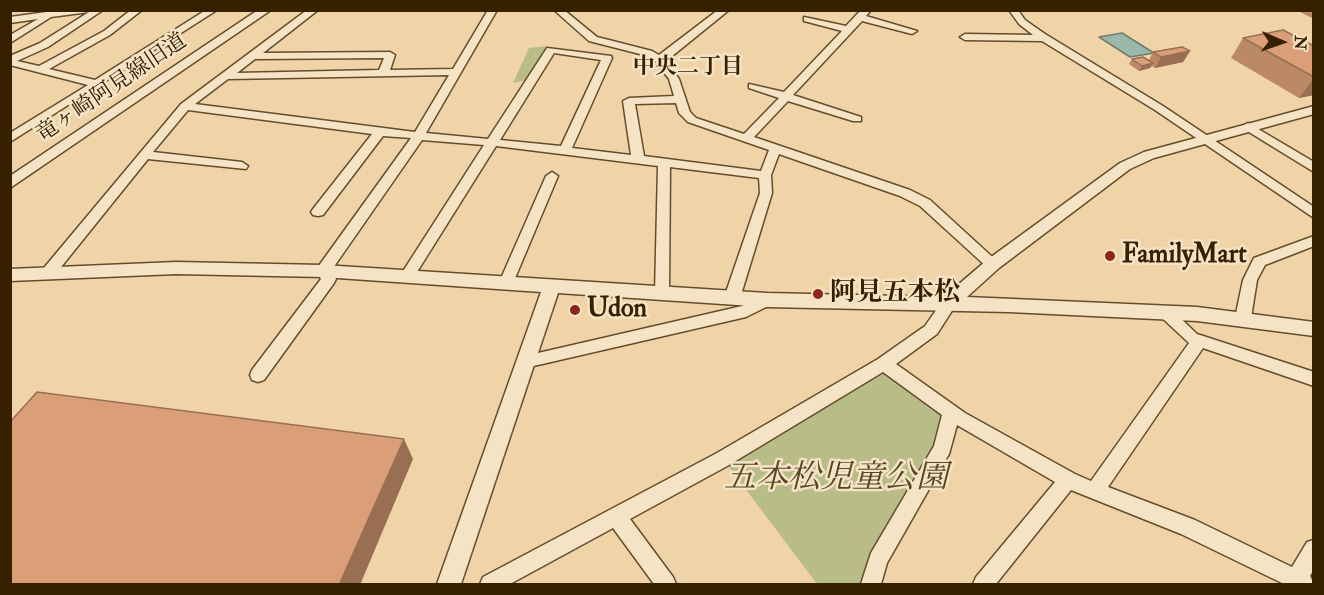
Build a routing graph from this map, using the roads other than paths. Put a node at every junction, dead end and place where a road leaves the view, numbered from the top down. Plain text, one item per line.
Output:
1 (86, 10) edge
2 (99, 10) edge
3 (138, 10) edge
4 (213, 10) edge
5 (266, 10) edge
6 (314, 10) edge
7 (493, 10) edge
8 (558, 10) edge
9 (725, 10) edge
10 (1013, 10) edge
11 (69, 12) edge
12 (864, 14) edge
13 (52, 15) junction
14 (807, 18) dead end
15 (10, 20) edge
16 (849, 30) junction
17 (912, 32) dead end
18 (965, 36) dead end
19 (1045, 38) junction
20 (10, 40) edge
21 (252, 56) junction
22 (660, 60) junction
23 (10, 61) edge
24 (41, 69) junction
25 (384, 71) junction
26 (455, 72) junction
27 (226, 76) junction
28 (97, 84) junction
29 (753, 86) dead end
30 (787, 96) junction
31 (680, 99) junction
32 (185, 106) junction
33 (1314, 110) edge
34 (857, 119) dead end
35 (1248, 127) junction
36 (380, 132) junction
37 (418, 136) junction
38 (1205, 138) junction
39 (10, 139) edge
40 (746, 139) junction
41 (494, 143) junction
42 (565, 150) junction
43 (776, 150) junction
44 (144, 155) junction
45 (638, 159) junction
46 (664, 163) junction
47 (242, 166) dead end
48 (1314, 168) edge
49 (765, 175) junction
50 (552, 176) dead end
51 (10, 183) edge
52 (318, 212) dead end
53 (1314, 214) edge
54 (1314, 241) edge
55 (993, 264) junction
56 (323, 271) junction
57 (48, 273) junction
58 (10, 275) edge
59 (407, 276) junction
60 (506, 283) junction
61 (552, 285) junction
62 (662, 293) junction
63 (732, 298) junction
64 (767, 300) junction
65 (949, 303) junction
66 (1165, 312) junction
67 (1243, 318) junction
68 (1314, 329) edge
69 (1199, 341) junction
70 (525, 362) junction
71 (884, 364) junction
72 (258, 375) dead end
73 (1314, 379) edge
74 (951, 413) junction
75 (1068, 480) junction
76 (1095, 491) junction
77 (617, 517) junction
78 (1314, 549) edge
79 (658, 580) edge
80 (1301, 582) edge
81 (449, 585) edge
82 (490, 585) edge
83 (871, 585) edge
84 (983, 585) edge

1 - 11 street
2 - 23 street
3 - 24 street
4 - 28 street
5 - 51 street, 竜ヶ崎阿見線旧道
6 - 21 street
7 - 26 street
8 - 22 street
9 - 22 street
10 - 19 street
11 - 13 street
12 - 16 street
12 - 17 street
13 - 15 street
13 - 20 street
14 - 16 street
16 - 30 street
18 - 19 street
19 - 38 street
21 - 25 street
21 - 27 street
22 - 31 street
23 - 24 street
24 - 28 street
25 - 26 street
25 - 27 street
26 - 37 street
27 - 32 street
28 - 39 street
29 - 30 street
30 - 34 street
30 - 40 street
31 - 40 street
31 - 45 street
32 - 36 street
32 - 44 street
33 - 35 street
35 - 38 street
35 - 48 street
36 - 37 street
36 - 52 street
37 - 41 street
37 - 56 street
38 - 53 street
38 - 55 street
40 - 43 street
41 - 42 street
41 - 42 street
41 - 59 street
42 - 45 street
43 - 49 street
43 - 55 street
44 - 47 street
44 - 57 street
45 - 46 street
46 - 49 street
46 - 62 street
49 - 63 street
50 - 60 street
54 - 67 street
55 - 65 street
56 - 57 street
56 - 59 street
56 - 72 street
57 - 58 street
59 - 60 street
60 - 61 street
61 - 62 street
61 - 70 street
62 - 63 street
63 - 64 street
64 - 65 street
64 - 70 street
65 - 66 street
65 - 71 street
66 - 67 street
66 - 69 street
67 - 68 street
69 - 73 street
69 - 76 street
70 - 81 street
71 - 74 street
71 - 77 street
74 - 75 street
74 - 83 street
75 - 76 street
75 - 84 street
76 - 80 street
77 - 79 street
77 - 82 street
78 - 80 street

